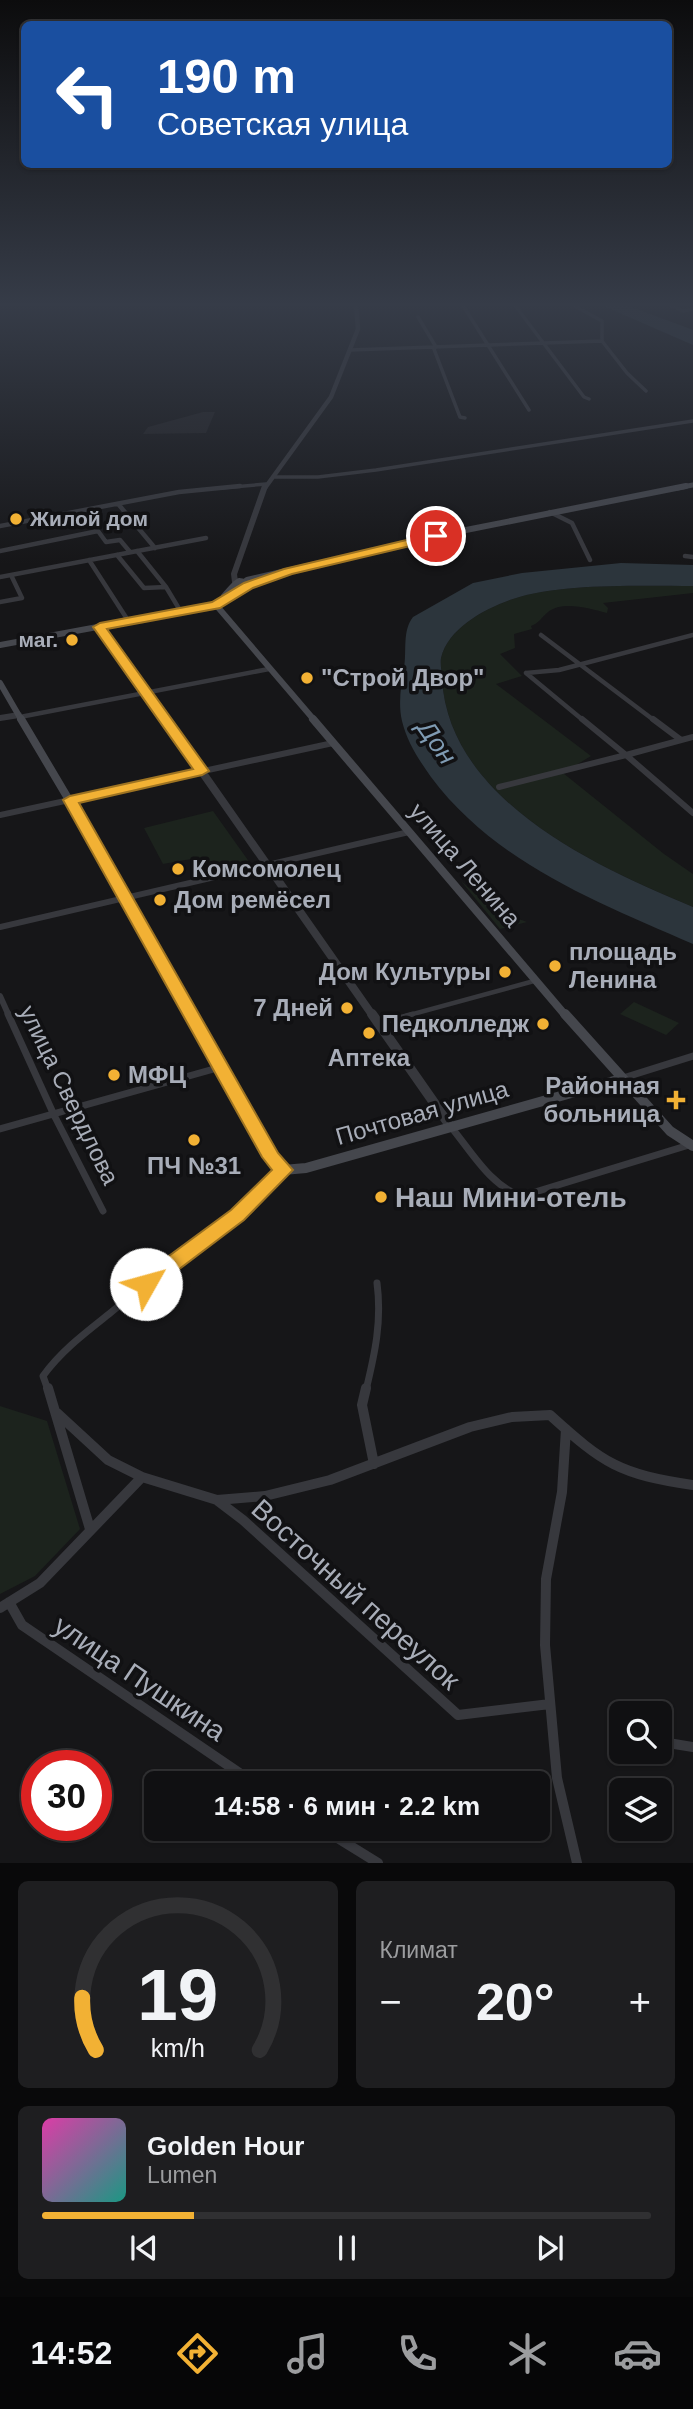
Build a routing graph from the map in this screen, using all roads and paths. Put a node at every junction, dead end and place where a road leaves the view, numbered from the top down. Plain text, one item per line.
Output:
1 (333, 391) edge
2 (449, 391) edge
3 (516, 391) edge
4 (579, 391) edge
5 (589, 399) dead end
6 (529, 410) dead end
7 (465, 418) dead end
8 (693, 421) edge
9 (275, 477) junction
10 (266, 484) junction
11 (692, 486) edge
12 (119, 505) junction
13 (550, 512) junction
14 (0, 526) edge
15 (206, 537) dead end
16 (155, 548) junction
17 (0, 551) edge
18 (137, 551) junction
19 (130, 552) junction
20 (117, 555) junction
21 (685, 556) dead end
22 (693, 557) edge
23 (89, 560) junction
24 (590, 560) dead end
25 (234, 574) junction
26 (11, 575) junction
27 (0, 577) edge
28 (235, 583) junction
29 (248, 583) junction
30 (166, 587) junction
31 (0, 602) edge
32 (216, 605) junction
33 (181, 612) junction
34 (129, 622) junction
35 (100, 627) junction
36 (541, 635) dead end
37 (693, 635) edge
38 (0, 645) edge
39 (580, 665) junction
40 (269, 669) junction
41 (0, 683) edge
42 (146, 693) junction
43 (20, 716) junction
44 (0, 718) edge
45 (693, 737) edge
46 (681, 740) junction
47 (333, 743) junction
48 (626, 755) junction
49 (202, 771) junction
50 (499, 787) dead end
51 (70, 800) junction
52 (693, 813) edge
53 (0, 814) edge
54 (409, 832) junction
55 (268, 866) junction
56 (126, 897) junction
57 (0, 927) edge
58 (536, 980) junction
59 (0, 996) edge
60 (380, 1023) junction
61 (693, 1056) edge
62 (221, 1067) junction
63 (621, 1079) junction
64 (54, 1115) junction
65 (451, 1127) junction
66 (0, 1129) edge
67 (691, 1146) edge
68 (283, 1170) junction
69 (103, 1211) dead end
70 (377, 1283) dead end
71 (57, 1413) junction
72 (566, 1429) junction
73 (374, 1464) junction
74 (142, 1477) junction
75 (693, 1485) edge
76 (217, 1500) junction
77 (90, 1529) junction
78 (5, 1605) edge
79 (550, 1704) junction
80 (672, 1744) edge
81 (693, 1747) edge
82 (236, 1771) edge
83 (342, 1841) edge
84 (377, 1863) edge
85 (577, 1863) edge

1 - 9 street
2 - 7 street
3 - 6 street
4 - 5 street
8 - 9 street
9 - 10 street
10 - 12 street
10 - 25 street
11 - 13 main road
12 - 14 street
12 - 16 street
13 - 24 street
13 - 29 main road
15 - 16 street
16 - 18 street
17 - 19 street
18 - 19 street
18 - 30 street
19 - 20 street
20 - 23 street
20 - 30 street
21 - 22 street
23 - 26 street
23 - 34 street
25 - 28 street
25 - 29 street
26 - 27 street
26 - 31 street
28 - 29 main road
28 - 32 main road
29 - 32 main road
30 - 33 street
32 - 33 main road
32 - 40 main road, улица Ленина
33 - 34 main road
34 - 35 main road
35 - 38 main road
35 - 42 street
36 - 39 street
37 - 39 street
39 - 46 street
39 - 48 street
40 - 42 street
40 - 47 main road, улица Ленина
41 - 43 main road
42 - 43 street
42 - 49 street
43 - 44 street
43 - 51 main road
45 - 46 street
46 - 48 street
47 - 49 street
47 - 54 main road, улица Ленина
48 - 50 street
48 - 52 street
49 - 51 street
49 - 55 street
51 - 53 street
51 - 56 main road
54 - 55 street
54 - 58 main road, улица Ленина
55 - 56 street
55 - 60 street
56 - 57 street
56 - 62 main road
58 - 60 street
58 - 63 main road, улица Ленина
59 - 64 street, улица Свердлова
60 - 65 street
61 - 63 street, Почтовая улица
62 - 64 street
62 - 68 main road
63 - 65 main road, Почтовая улица
63 - 67 main road, улица Ленина
64 - 66 street
64 - 69 street, улица Свердлова
65 - 67 street
65 - 68 main road, Почтовая улица
68 - 71 street
70 - 73 street
71 - 74 street
71 - 77 street
72 - 73 street
72 - 75 street
72 - 79 street
73 - 76 street
74 - 76 street
74 - 77 street
76 - 79 street, Восточный переулок
77 - 78 street
78 - 82 street, улица Пушкина
79 - 85 street
80 - 81 street
83 - 84 street

